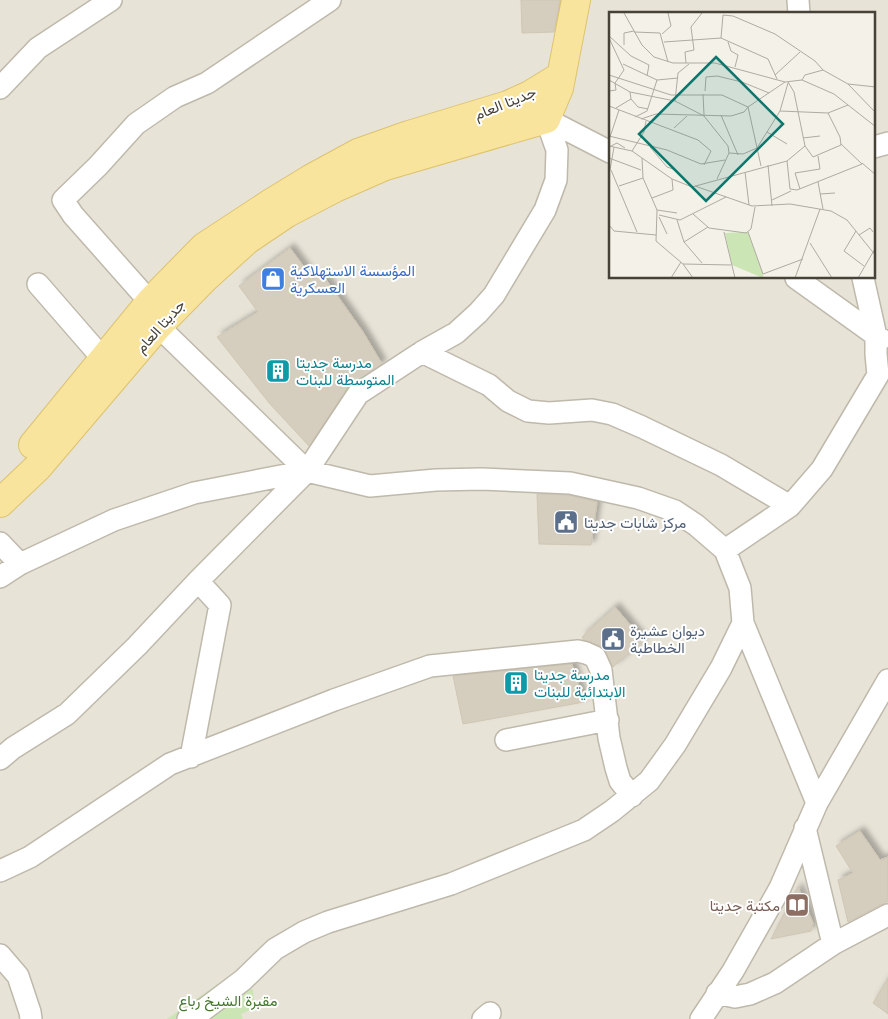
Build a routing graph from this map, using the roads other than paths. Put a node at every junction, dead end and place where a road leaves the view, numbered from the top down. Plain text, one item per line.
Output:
1 (111, 0) edge
2 (330, 0) edge
3 (576, 0) edge
4 (561, 76) junction
5 (0, 88) edge
6 (546, 119) junction
7 (609, 151) edge
8 (797, 279) edge
9 (863, 279) edge
10 (38, 284) dead end
11 (154, 314) junction
12 (882, 340) edge
13 (422, 352) junction
14 (104, 360) junction
15 (82, 400) junction
16 (307, 471) junction
17 (0, 477) edge
18 (0, 503) edge
19 (790, 506) junction
20 (0, 543) edge
21 (726, 550) junction
22 (20, 564) junction
23 (0, 577) edge
24 (198, 581) junction
25 (743, 623) junction
26 (888, 680) edge
27 (608, 720) junction
28 (506, 740) dead end
29 (191, 757) junction
30 (0, 759) edge
31 (632, 796) junction
32 (816, 803) junction
33 (805, 828) junction
34 (0, 871) edge
35 (888, 915) edge
36 (833, 944) junction
37 (0, 955) edge
38 (717, 993) junction
39 (31, 1019) edge
40 (188, 1019) edge
41 (701, 1019) edge

1 - 5 street
2 - 11 street
3 - 4 main road
4 - 6 main road, جديتا العام
4 - 11 main road, جديتا العام
6 - 7 street
6 - 11 main road, جديتا العام
6 - 13 street
8 - 12 street
9 - 12 street
10 - 14 street
11 - 14 main road, جديتا العام
11 - 15 main road, جديتا العام
11 - 16 street
12 - 19 street
13 - 16 street
13 - 19 street
14 - 15 main road, جديتا العام
15 - 17 main road, جديتا العام
15 - 18 main road, جديتا العام
16 - 21 street
16 - 22 street
16 - 24 street
19 - 21 street
20 - 22 street
21 - 25 street
22 - 23 street
24 - 29 street
24 - 30 street
25 - 31 street
25 - 32 street
26 - 32 street
27 - 28 street
27 - 29 street
27 - 31 street
29 - 34 street
31 - 40 street
32 - 33 street
33 - 36 street
33 - 38 street
35 - 36 street
36 - 38 street
37 - 39 street
38 - 41 street

